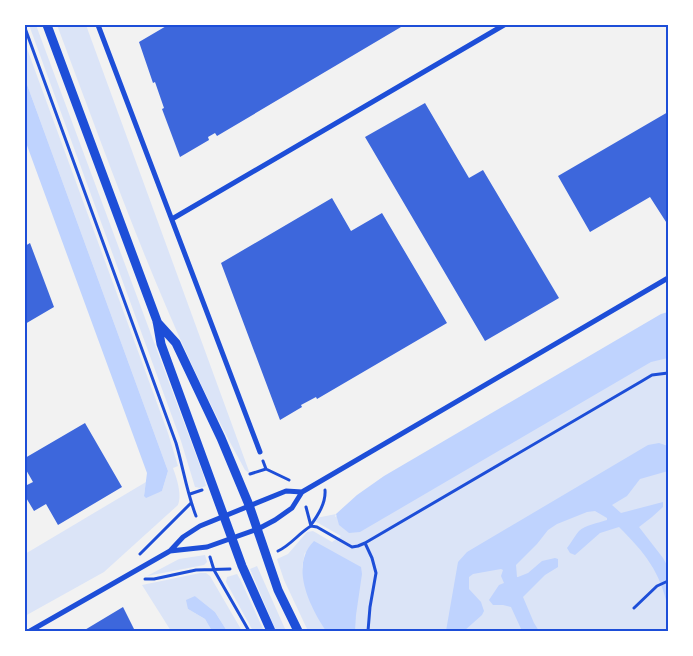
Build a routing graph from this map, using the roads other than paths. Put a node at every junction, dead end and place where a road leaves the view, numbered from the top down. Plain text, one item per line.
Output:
1 (47, 25) edge
2 (98, 25) edge
3 (504, 25) edge
4 (172, 219) junction
5 (668, 278) edge
6 (157, 321) junction
7 (260, 452) dead end
8 (302, 492) junction
9 (249, 505) junction
10 (224, 516) junction
11 (258, 528) junction
12 (232, 539) junction
13 (170, 551) junction
14 (30, 631) edge
15 (271, 631) edge
16 (298, 631) edge

1 - 6 street
2 - 4 street
3 - 4 street
4 - 7 street
5 - 8 street
6 - 9 street
6 - 10 street
8 - 9 street
8 - 11 street
9 - 10 street
9 - 11 street
10 - 12 street
10 - 13 street
11 - 12 street
11 - 16 street
12 - 13 street
12 - 15 street
13 - 14 street

